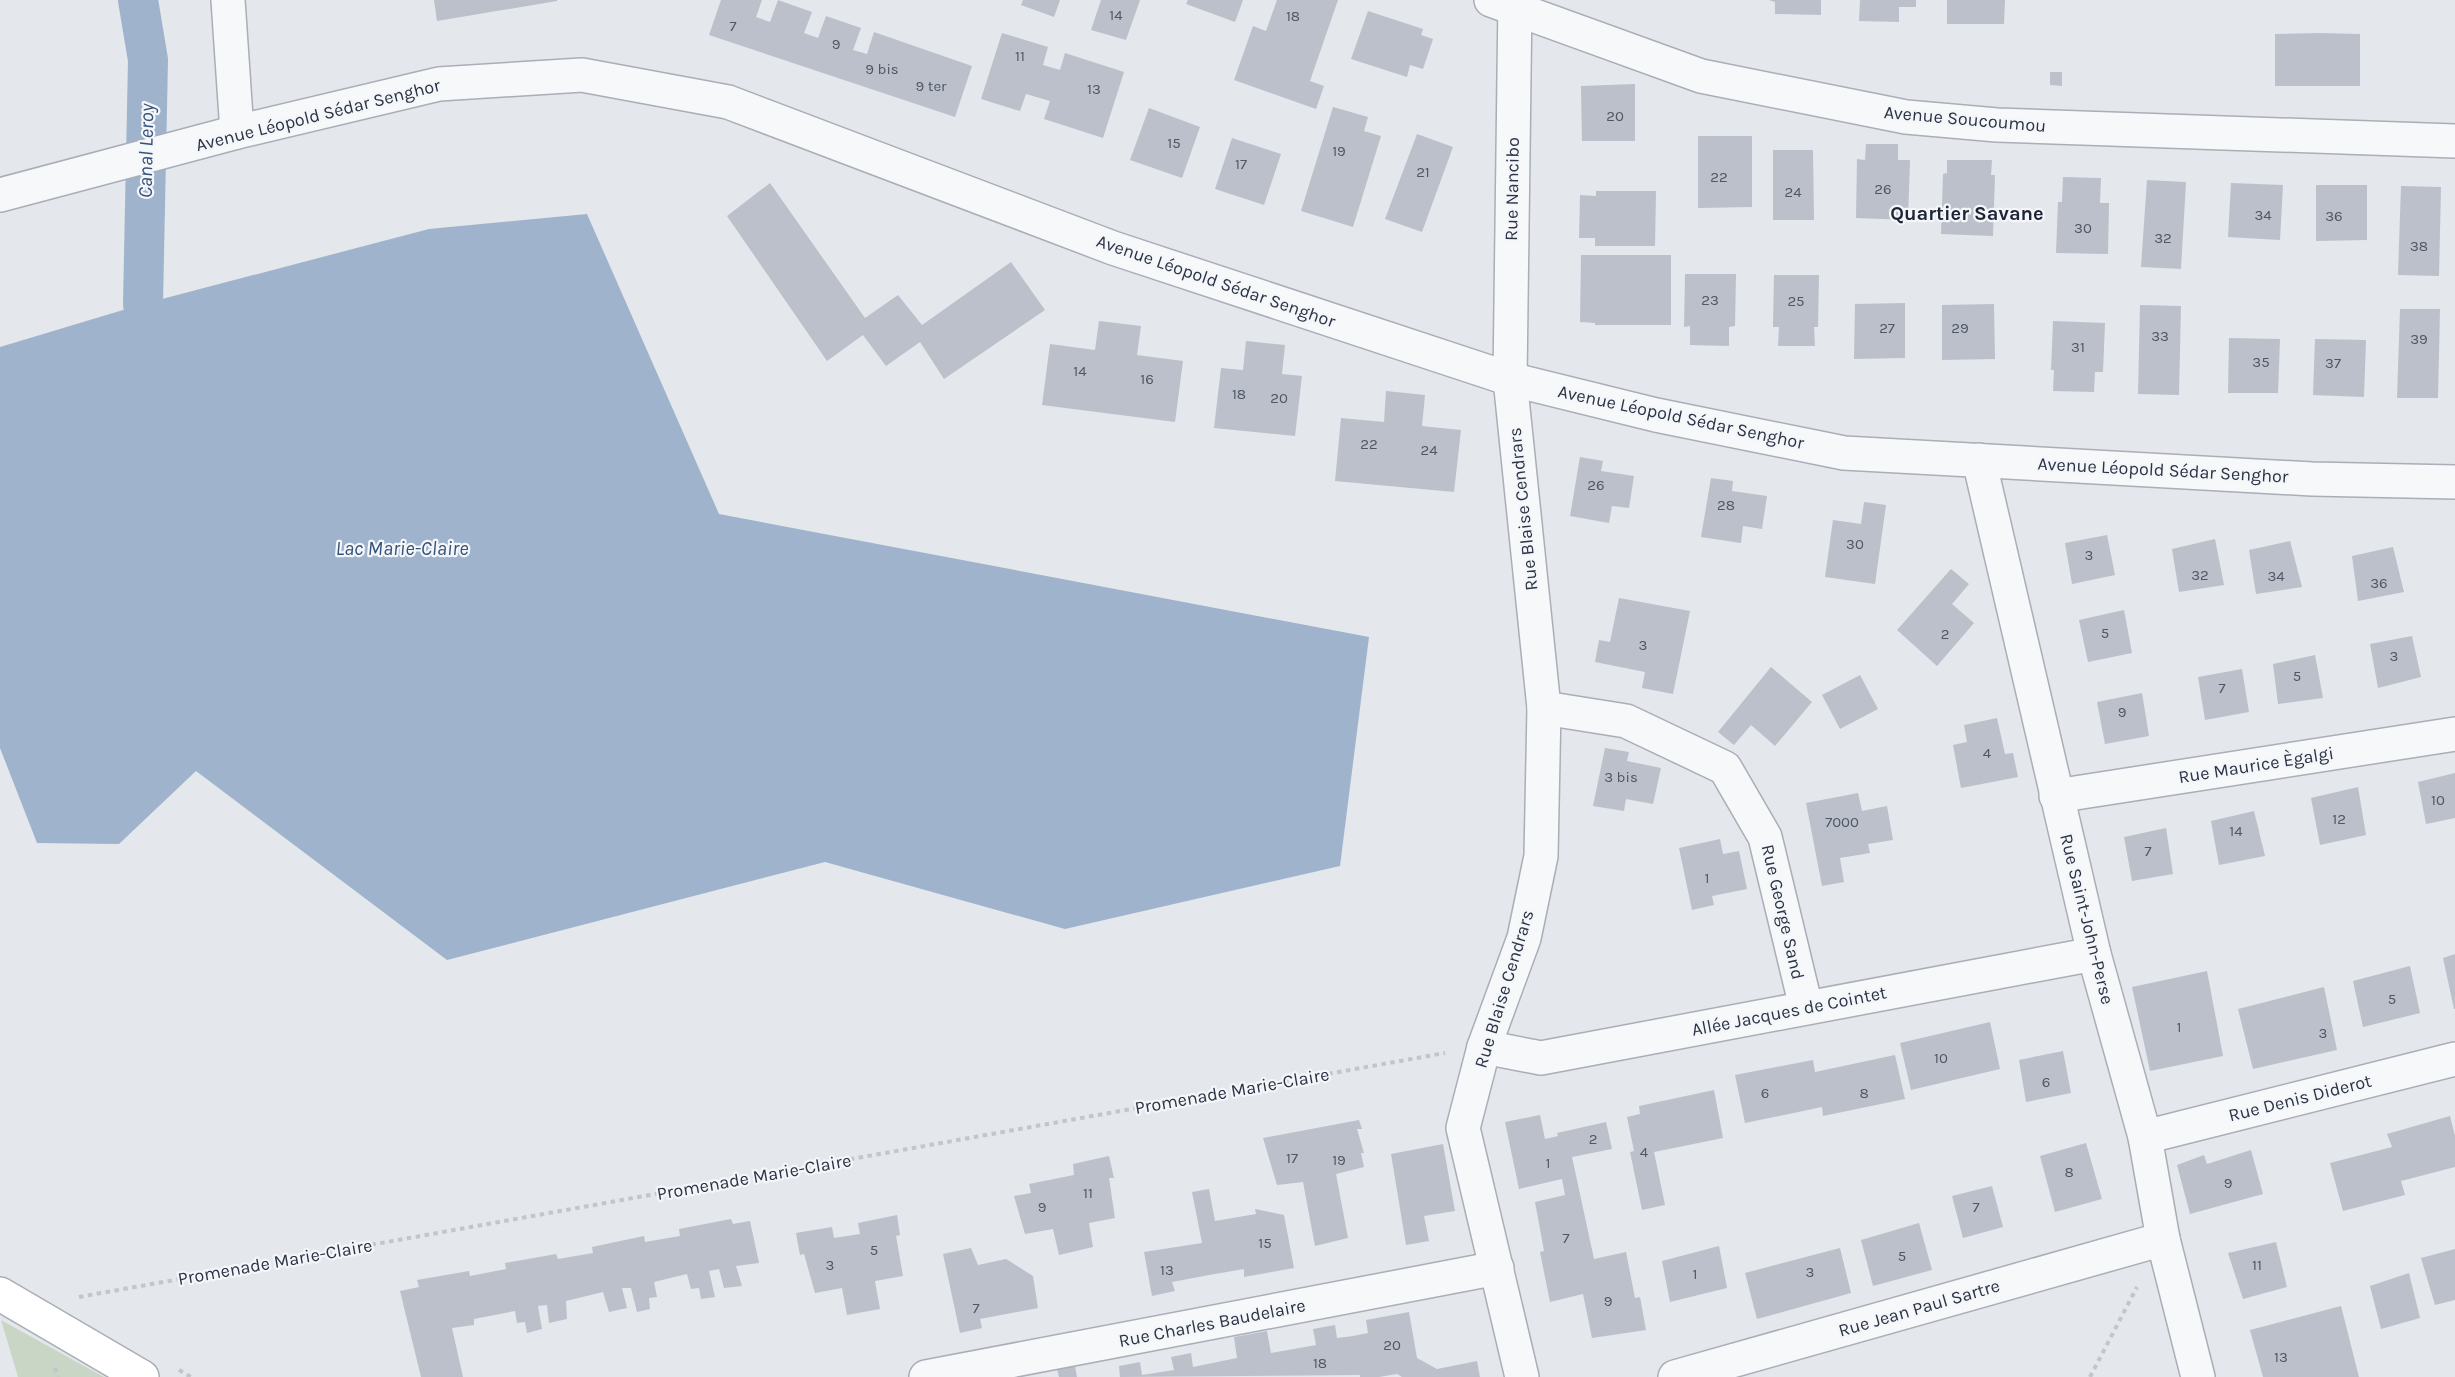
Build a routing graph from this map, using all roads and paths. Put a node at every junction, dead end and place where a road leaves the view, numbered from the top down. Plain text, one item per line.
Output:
1 (228, 0) edge
2 (1507, 2) edge
3 (237, 132) junction
4 (2455, 141) edge
5 (0, 195) edge
6 (1510, 379) junction
7 (1979, 460) junction
8 (2455, 482) edge
9 (1544, 708) junction
10 (2455, 734) edge
11 (2056, 796) junction
12 (2094, 954) junction
13 (1806, 1007) junction
14 (1484, 1047) junction
15 (2455, 1059) edge
16 (2145, 1137) junction
17 (2163, 1239) junction
18 (1497, 1268) junction
19 (11, 1301) edge
20 (142, 1377) edge
21 (926, 1377) edge
22 (1522, 1377) edge
23 (1676, 1377) edge
24 (2090, 1377) edge
25 (2198, 1377) edge

1 - 3 street
2 - 4 street, Avenue Soucoumou
2 - 6 street, Rue Nancibo
3 - 5 street, Avenue Léopold Sédar Senghor
3 - 6 street, Avenue Léopold Sédar Senghor
6 - 7 street, Avenue Léopold Sédar Senghor
6 - 9 street, Rue Blaise Cendrars
7 - 8 street, Avenue Léopold Sédar Senghor
7 - 11 street, Rue Saint-John-Perse
9 - 13 street, Rue George Sand
9 - 14 street, Rue Blaise Cendrars
10 - 11 street, Rue Maurice Ègalgi
11 - 12 street, Rue Saint-John-Perse
12 - 13 street, Allée Jacques de Cointet
12 - 16 street, Rue Saint-John-Perse
13 - 14 street, Allée Jacques de Cointet
14 - 18 street, Rue Blaise Cendrars
14 - 19 path, Promenade Marie-Claire
15 - 16 street, Rue Denis Diderot
16 - 17 street, Rue Saint-John-Perse
17 - 23 street, Rue Jean Paul Sartre
17 - 24 path
17 - 25 street, Rue Saint-John-Perse
18 - 21 street, Rue Charles Baudelaire
18 - 22 street, Rue Blaise Cendrars
19 - 20 street

